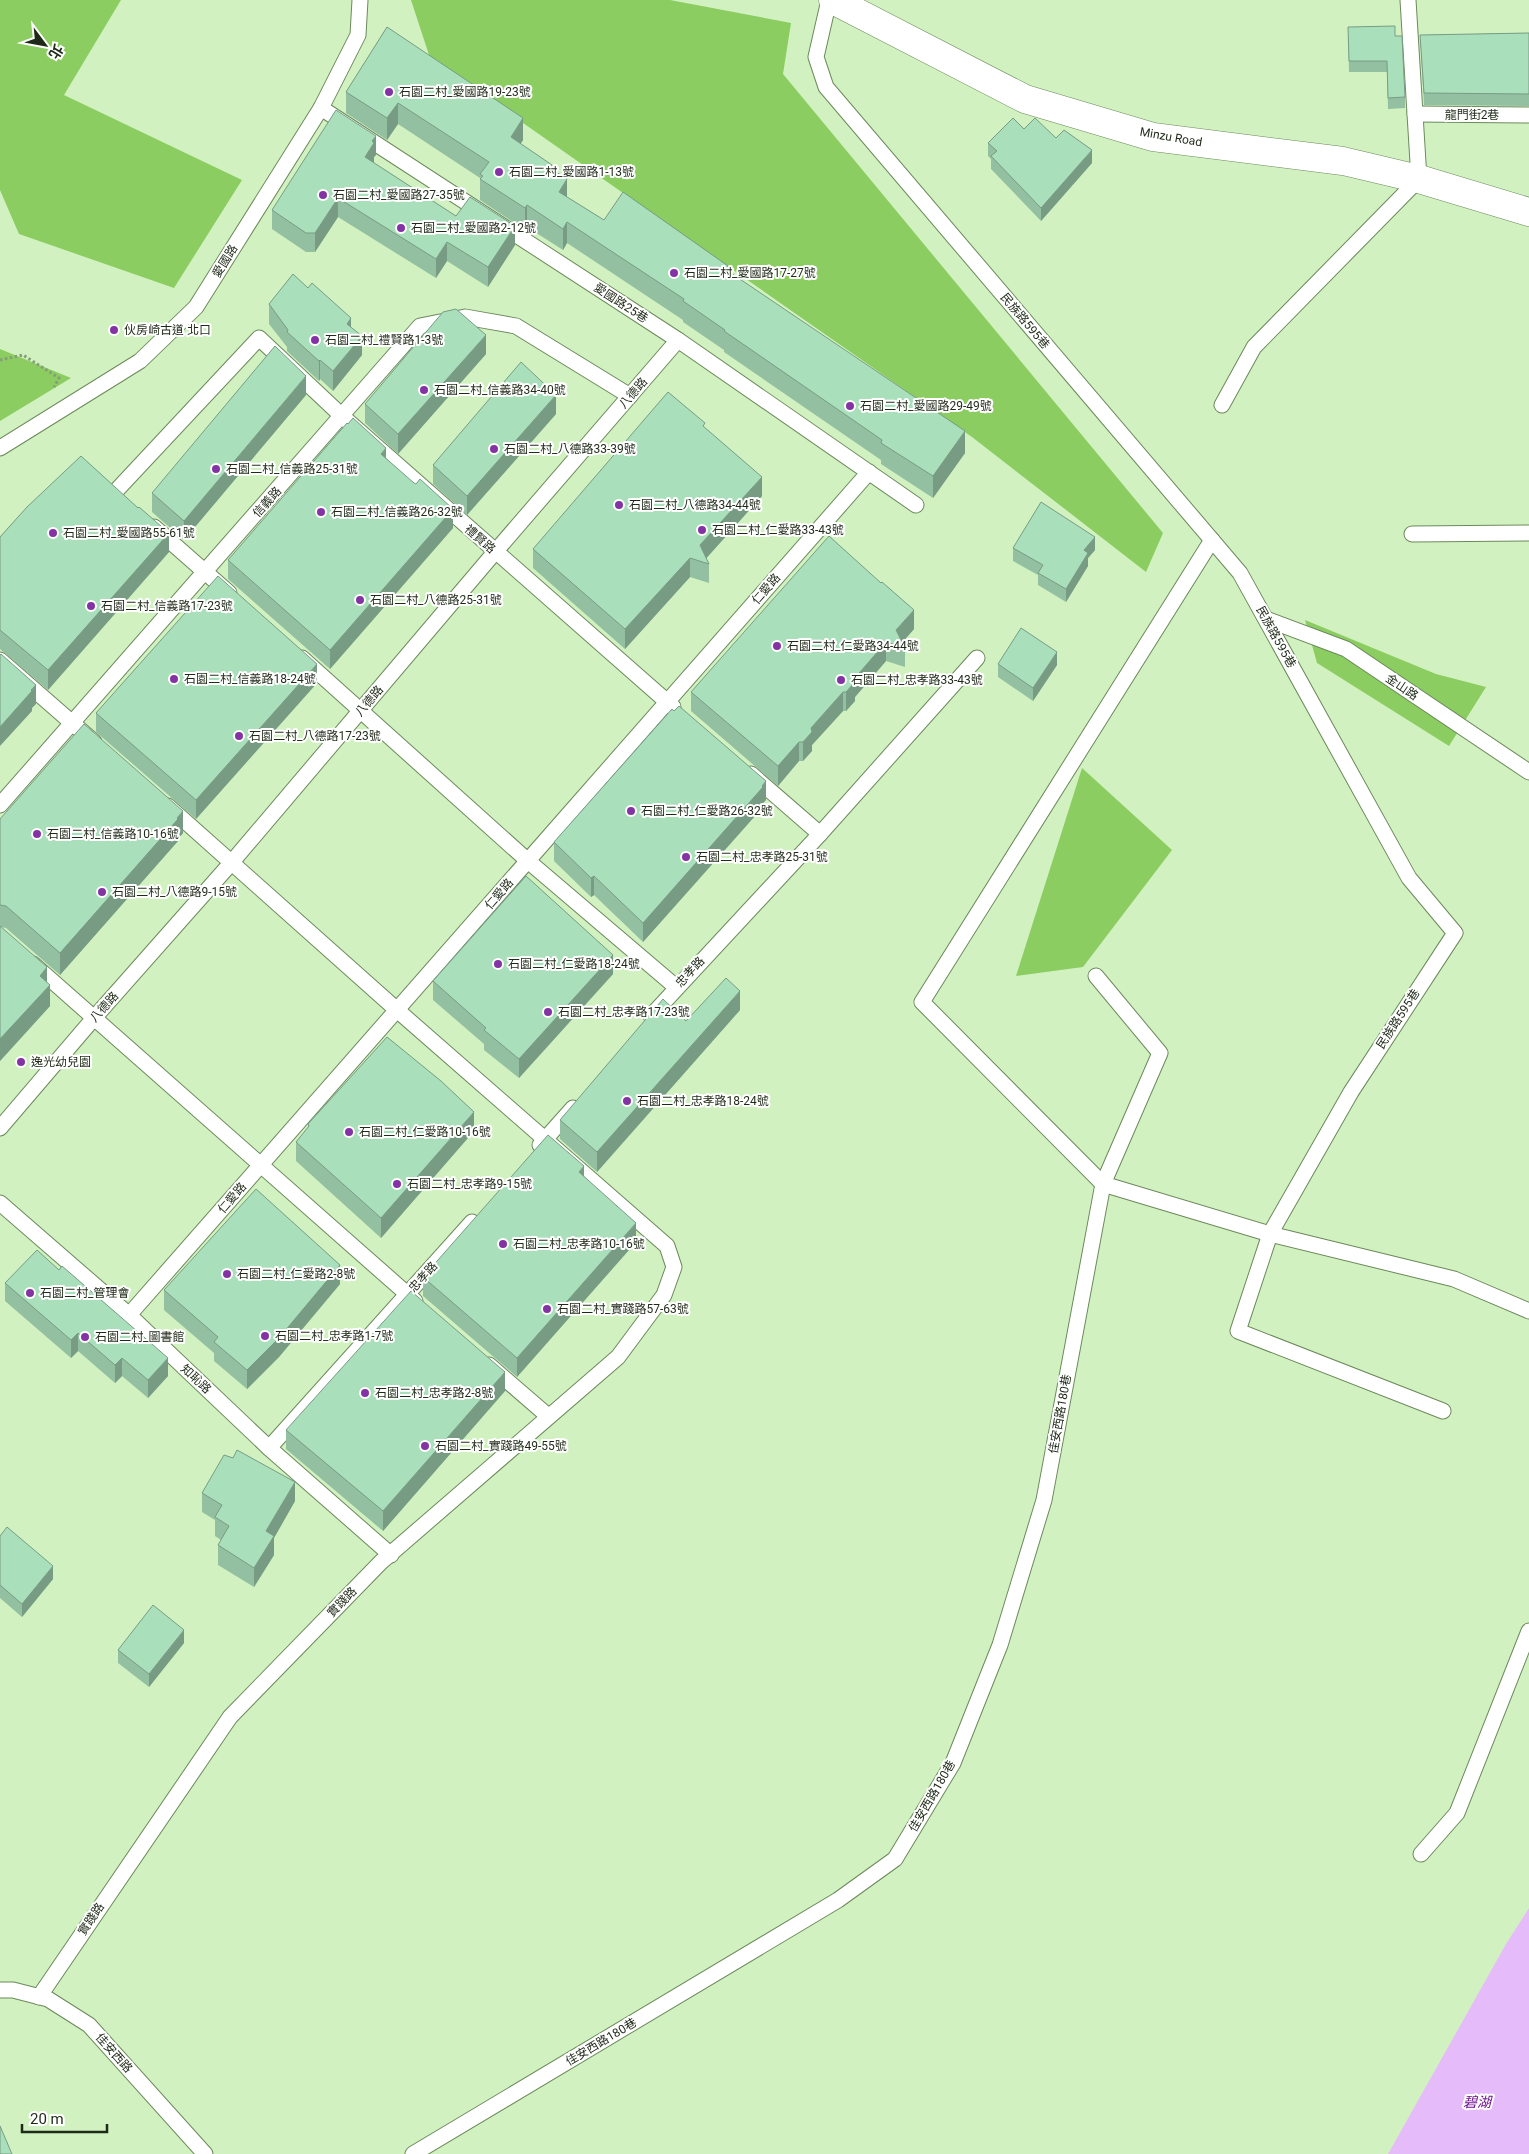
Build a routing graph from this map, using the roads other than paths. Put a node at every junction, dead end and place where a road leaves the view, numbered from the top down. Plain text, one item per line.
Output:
1 (360, 0) edge
2 (829, 0) edge
3 (834, 0) edge
4 (1408, 0) edge
5 (321, 108) junction
6 (1415, 114) junction
7 (1529, 115) edge
8 (1419, 179) junction
9 (1529, 212) edge
10 (678, 340) junction
11 (630, 396) junction
12 (1222, 405) dead end
13 (343, 417) junction
14 (0, 448) edge
15 (869, 472) junction
16 (101, 480) edge
17 (114, 492) junction
18 (130, 505) edge
19 (916, 505) dead end
20 (144, 519) edge
21 (1529, 533) edge
22 (1412, 534) dead end
23 (1212, 540) junction
24 (495, 552) junction
25 (204, 572) junction
26 (242, 605) edge
27 (1266, 619) junction
28 (294, 650) edge
29 (977, 658) dead end
30 (0, 660) edge
31 (667, 701) junction
32 (362, 710) junction
33 (681, 714) edge
34 (72, 723) junction
35 (108, 755) edge
36 (740, 765) edge
37 (1529, 772) edge
38 (160, 799) edge
39 (0, 805) edge
40 (820, 834) junction
41 (528, 861) junction
42 (232, 862) junction
43 (22, 954) edge
44 (1096, 976) dead end
45 (676, 987) junction
46 (397, 1010) junction
47 (94, 1018) junction
48 (644, 1025) edge
49 (586, 1093) edge
50 (0, 1128) edge
51 (546, 1139) junction
52 (533, 1154) edge
53 (261, 1165) junction
54 (1103, 1184) junction
55 (0, 1203) edge
56 (480, 1213) edge
57 (1270, 1234) junction
58 (407, 1295) junction
59 (1529, 1311) edge
60 (429, 1314) edge
61 (129, 1315) junction
62 (481, 1359) edge
63 (1443, 1411) dead end
64 (548, 1416) junction
65 (269, 1448) junction
66 (391, 1555) junction
67 (1529, 1631) edge
68 (1421, 1854) dead end
69 (0, 1990) edge
70 (39, 1997) junction
71 (205, 2154) edge
72 (413, 2154) edge

1 - 5 lane, 愛國路
2 - 23 lane, 民族路595巷
3 - 8 street, Minzu Road
4 - 6 lane
5 - 10 lane, 愛國路25巷
5 - 14 lane, 愛國路
6 - 7 lane, 龍門街2巷
6 - 8 lane
8 - 9 street, Minzu Road
8 - 12 lane
10 - 11 lane, 八德路
10 - 15 lane, 愛國路25巷
11 - 13 lane, 信義路
11 - 24 lane, 八德路
13 - 17 lane, 禮賢路
13 - 24 lane, 禮賢路
13 - 25 lane, 信義路
15 - 19 lane, 愛國路25巷
15 - 31 lane, 仁愛路
16 - 17 lane
17 - 18 lane
20 - 25 lane
21 - 22 lane
23 - 27 lane, 民族路595巷
23 - 54 lane
24 - 31 lane, 禮賢路
24 - 32 lane, 八德路
25 - 26 lane
25 - 34 lane, 信義路
27 - 37 lane, 金山路
27 - 57 lane, 民族路595巷
28 - 32 lane
29 - 40 lane, 忠孝路
30 - 34 lane
31 - 33 lane, 禮賢路
31 - 41 lane, 仁愛路
32 - 41 lane
32 - 42 lane, 八德路
34 - 35 lane
34 - 39 lane, 信義路
36 - 40 lane
38 - 42 lane
40 - 45 lane, 忠孝路
41 - 45 lane
41 - 46 lane, 仁愛路
42 - 46 lane
42 - 47 lane, 八德路
43 - 47 lane
44 - 54 lane, 佳安西路180巷
45 - 48 lane, 忠孝路
46 - 51 lane
46 - 53 lane, 仁愛路
47 - 50 lane, 八德路
47 - 53 lane
49 - 51 lane
51 - 52 lane
51 - 64 lane, 實踐路
53 - 58 lane
53 - 61 lane, 仁愛路
54 - 57 lane
54 - 72 lane, 佳安西路180巷
55 - 61 lane, 知恥路
56 - 58 lane, 忠孝路
57 - 59 lane
57 - 63 lane, 民族路595巷
58 - 60 lane
58 - 65 lane, 忠孝路
61 - 65 lane, 知恥路
62 - 64 lane
64 - 66 lane, 實踐路
65 - 66 lane, 知恥路
66 - 70 lane, 實踐路
67 - 68 lane
69 - 70 lane, 佳安西路
70 - 71 lane, 佳安西路

